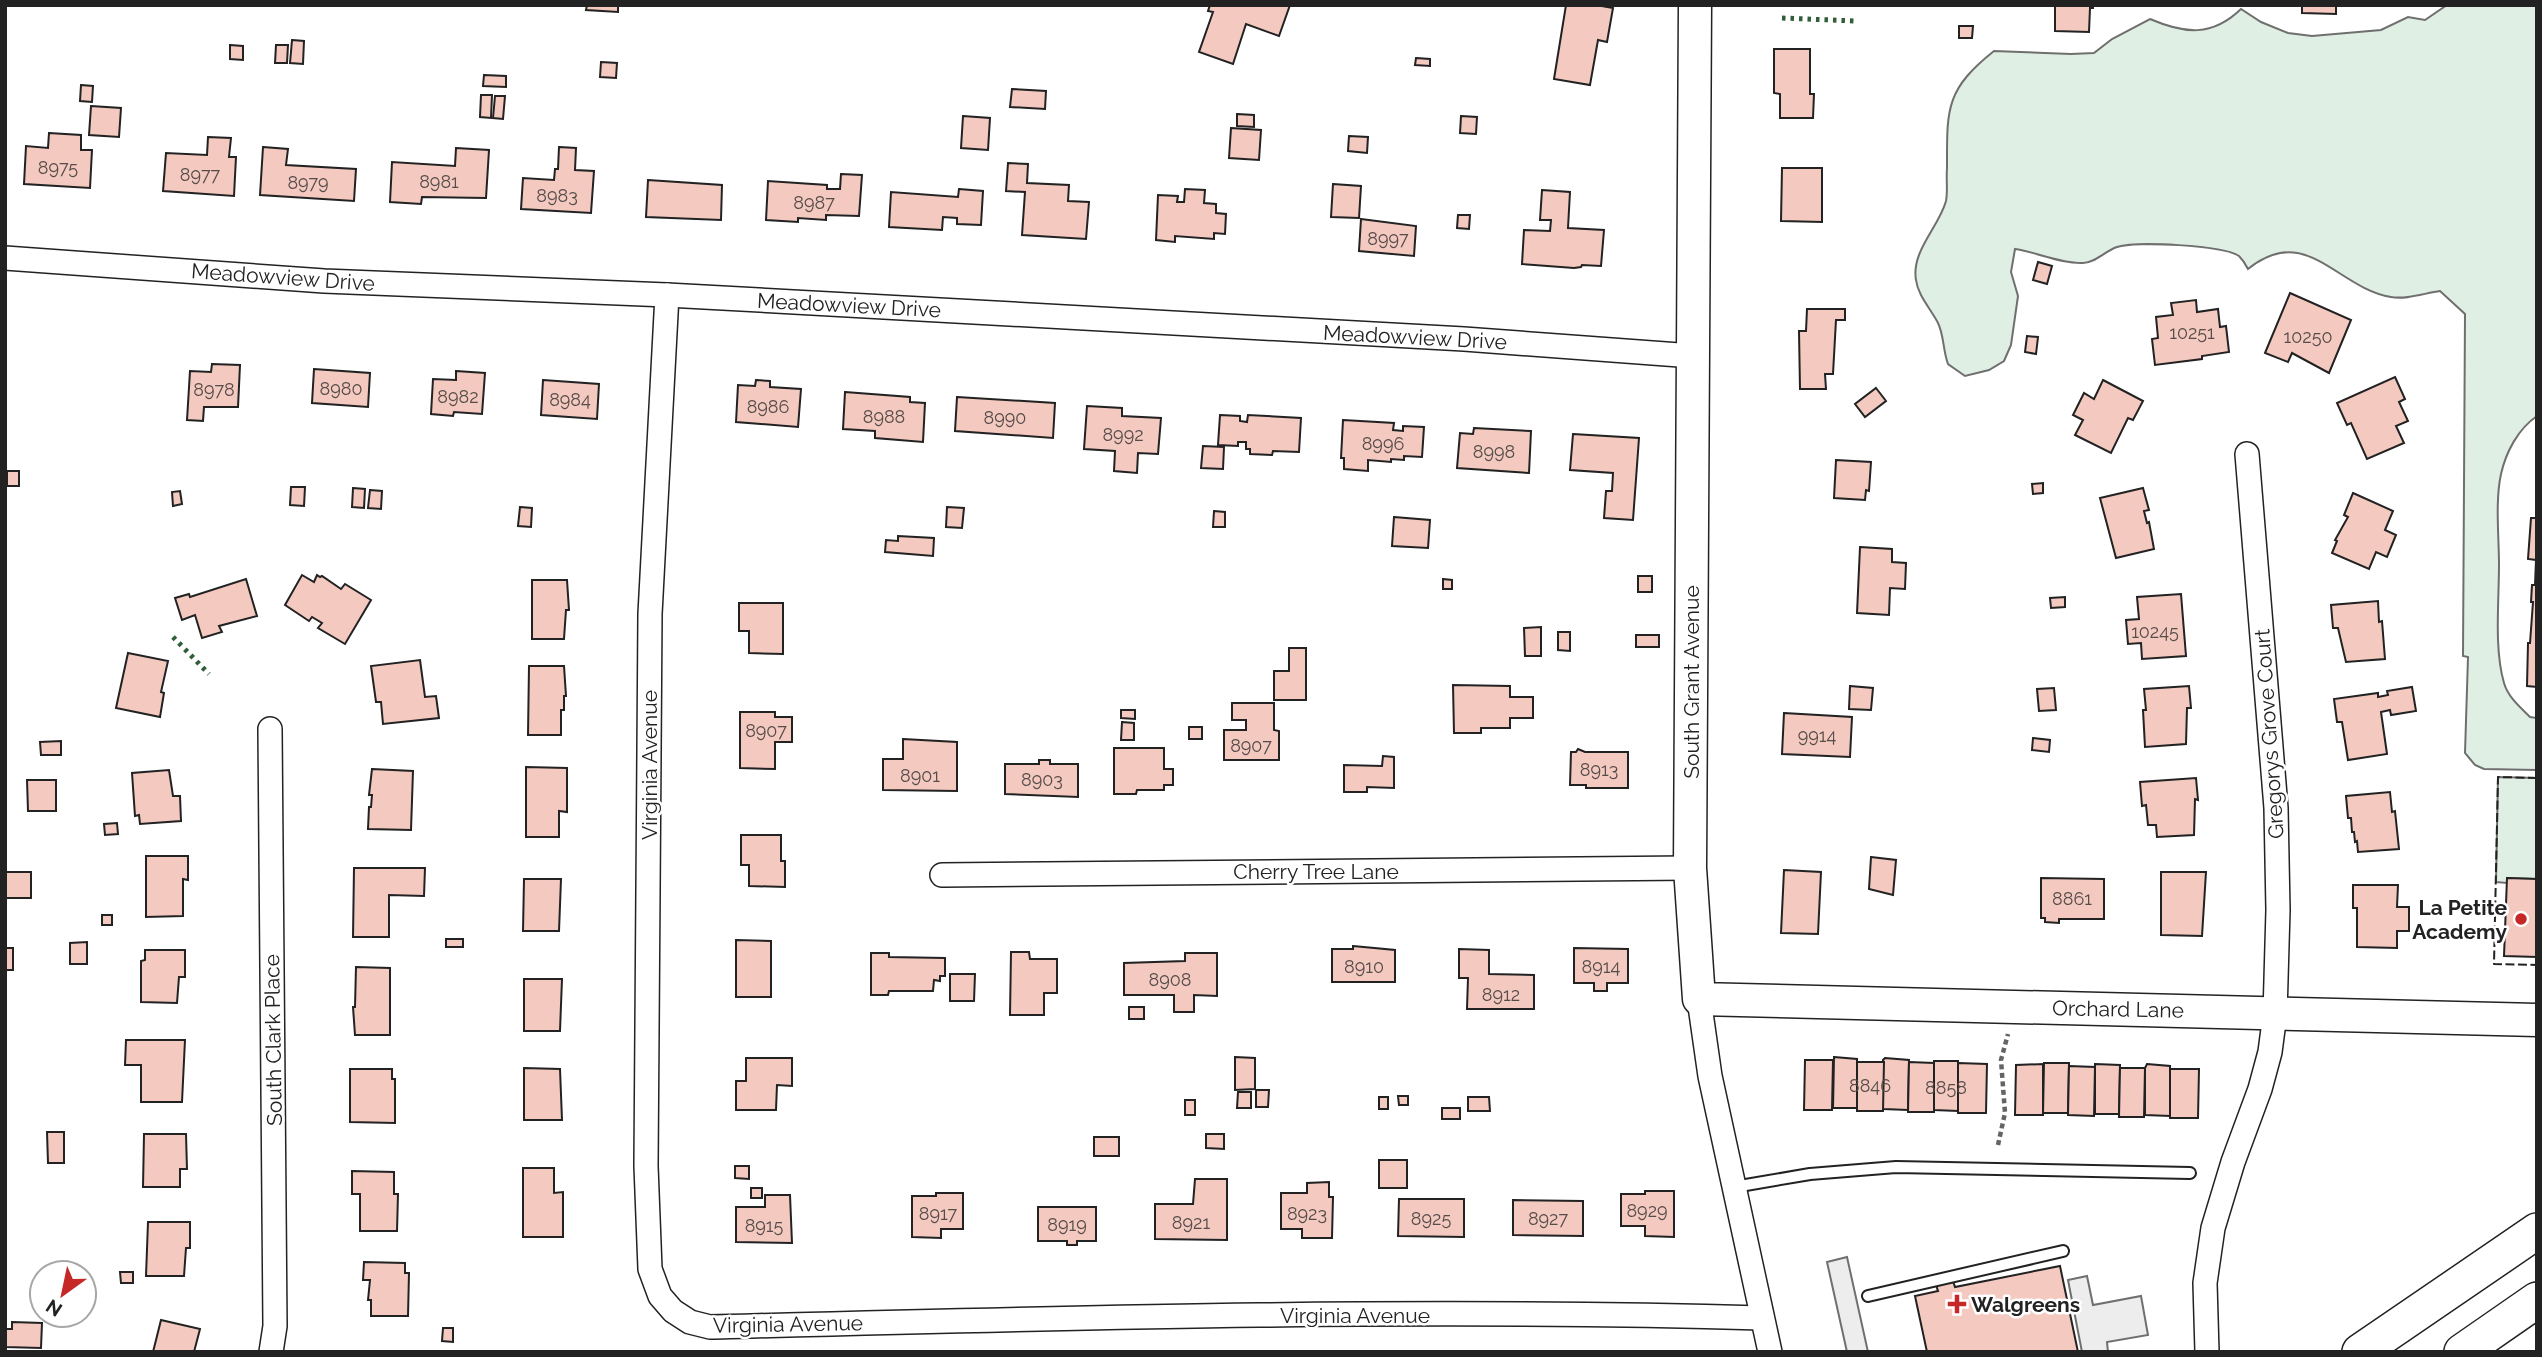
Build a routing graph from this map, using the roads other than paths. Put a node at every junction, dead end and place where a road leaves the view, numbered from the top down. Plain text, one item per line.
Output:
1 (1695, 5) edge
2 (5, 258) edge
3 (667, 295) junction
4 (1693, 356) junction
5 (2247, 454) dead end
6 (270, 729) dead end
7 (1690, 868) junction
8 (942, 874) dead end
9 (1699, 999) junction
10 (2275, 1014) junction
11 (2537, 1020) edge
12 (2190, 1173) dead end
13 (1734, 1187) junction
14 (2537, 1231) edge
15 (2063, 1251) dead end
16 (1868, 1296) dead end
17 (2537, 1300) edge
18 (1762, 1318) junction
19 (2209, 1349) edge
20 (271, 1352) edge
21 (1770, 1352) edge
22 (2360, 1352) edge
23 (2462, 1352) edge

1 - 4 street, South Grant Avenue
2 - 3 street, Meadowview Drive
3 - 4 street, Meadowview Drive
3 - 18 street, Virginia Avenue
4 - 7 street, South Grant Avenue
5 - 10 street, Gregorys Grove Court
6 - 20 street, South Clark Place
7 - 8 street, Cherry Tree Lane
7 - 9 street, South Grant Avenue
9 - 10 street, Orchard Lane
9 - 13 street, South Grant Avenue
10 - 11 street, Orchard Lane
10 - 19 street, Gregorys Grove Court
12 - 13 lane
13 - 18 street, South Grant Avenue
14 - 22 main road
15 - 16 lane
17 - 23 main road
18 - 21 street, South Grant Avenue

